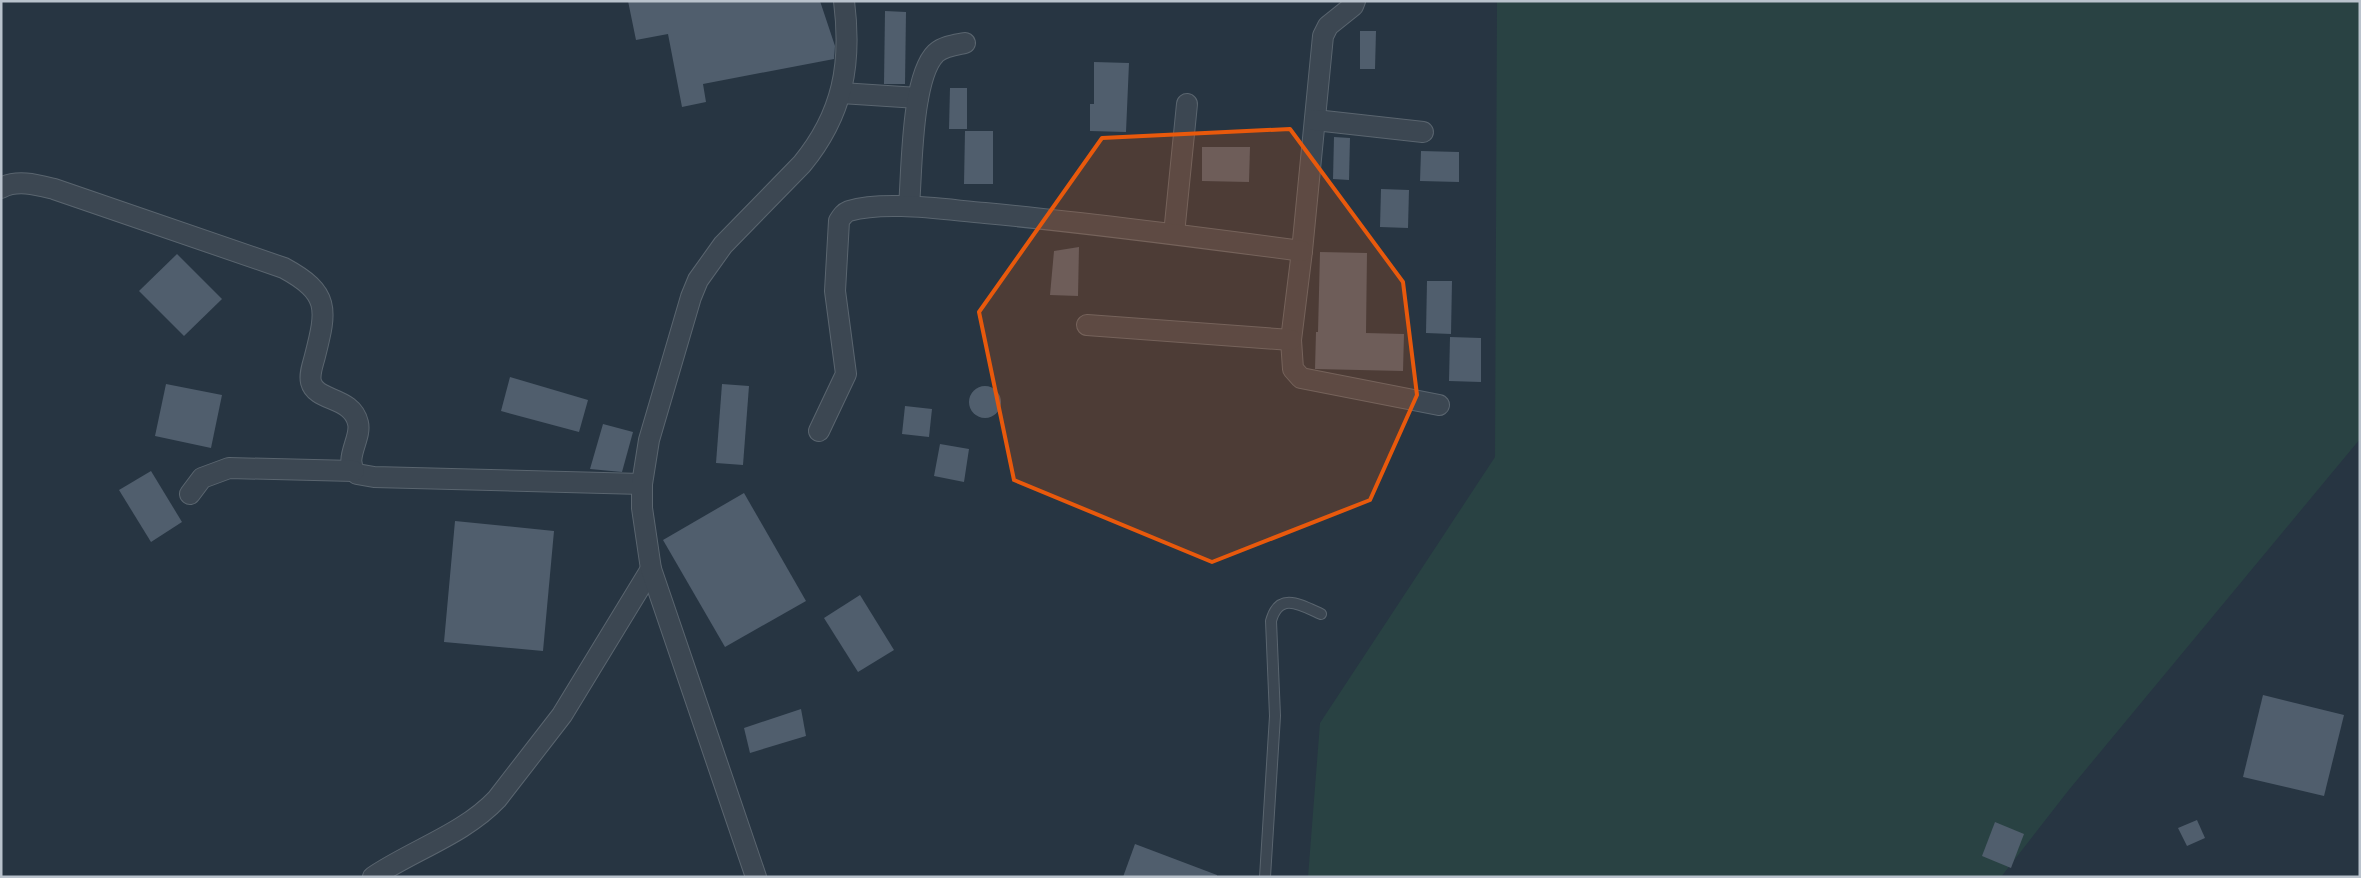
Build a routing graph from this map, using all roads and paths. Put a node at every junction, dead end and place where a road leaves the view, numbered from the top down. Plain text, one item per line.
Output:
1 (844, 1) edge
2 (1355, 1) edge
3 (965, 43) dead end
4 (841, 93) junction
5 (918, 98) junction
6 (1187, 104) dead end
7 (1315, 120) junction
8 (1423, 132) dead end
9 (1, 188) edge
10 (909, 206) junction
11 (1174, 234) junction
12 (1302, 251) junction
13 (1087, 325) dead end
14 (1291, 340) junction
15 (1439, 405) dead end
16 (819, 431) dead end
17 (354, 471) junction
18 (642, 484) junction
19 (190, 494) dead end
20 (651, 569) junction
21 (1321, 614) dead end
22 (373, 877) edge
23 (756, 877) edge
24 (1265, 877) edge

1 - 4 street
2 - 7 street
3 - 5 street
4 - 5 street
4 - 18 street
5 - 10 street
6 - 11 street
7 - 8 street
7 - 12 street
9 - 17 street
10 - 11 street
10 - 16 street
11 - 12 street
12 - 14 street
13 - 14 street
14 - 15 street
17 - 18 street
17 - 19 street
18 - 20 street
20 - 22 street
20 - 23 street
21 - 24 lane

